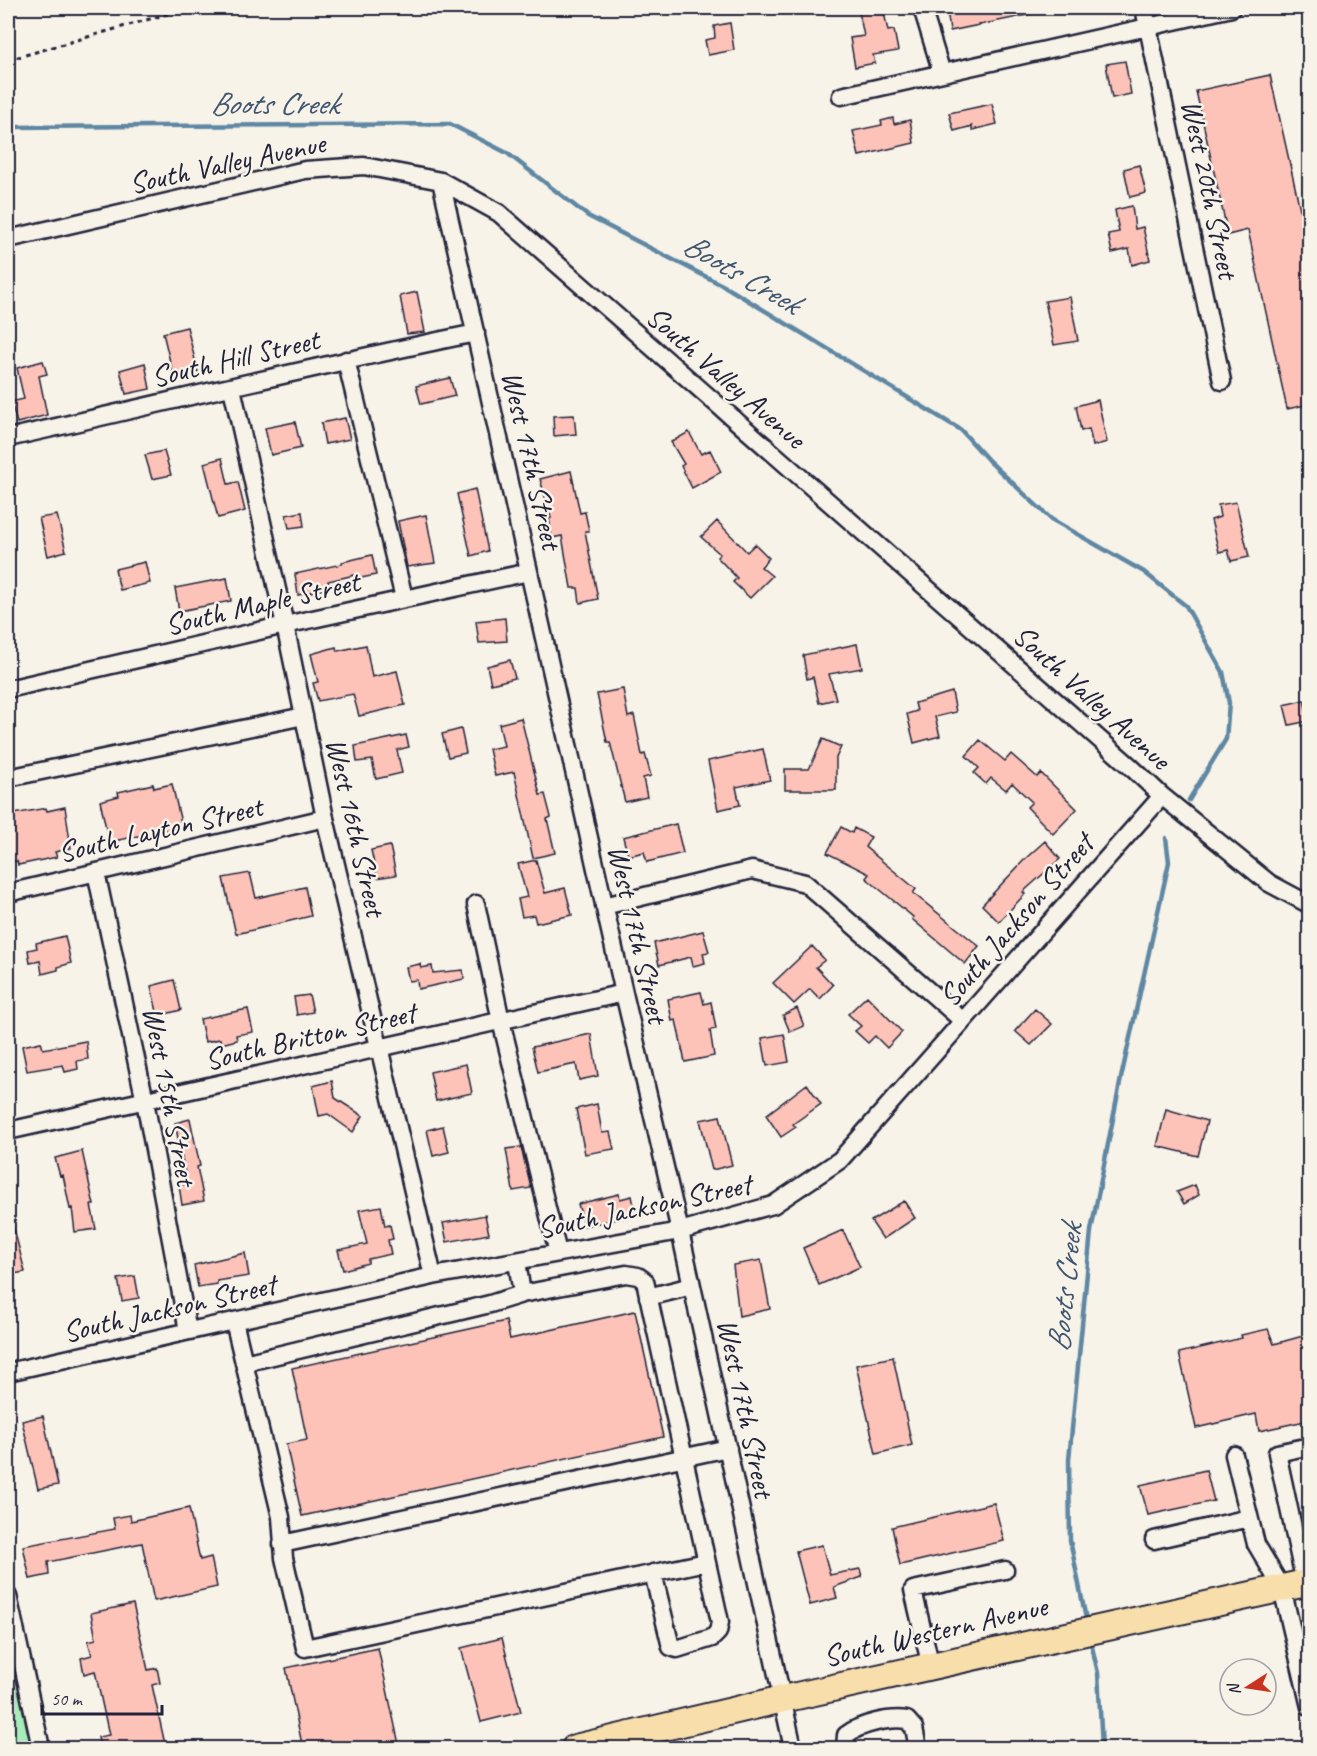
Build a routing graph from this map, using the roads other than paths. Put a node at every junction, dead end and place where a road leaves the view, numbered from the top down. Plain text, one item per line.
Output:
1 (922, 8) edge
2 (1144, 8) edge
3 (1232, 8) edge
4 (1149, 26) junction
5 (942, 73) junction
6 (841, 96) dead end
7 (441, 181) junction
8 (8, 239) edge
9 (476, 333) junction
10 (346, 360) junction
11 (1222, 381) dead end
12 (232, 388) junction
13 (8, 438) edge
14 (529, 572) junction
15 (404, 598) junction
16 (285, 625) junction
17 (8, 689) edge
18 (304, 716) junction
19 (8, 778) edge
20 (1162, 796) junction
21 (325, 818) junction
22 (96, 872) junction
23 (8, 893) edge
24 (476, 904) dead end
25 (1310, 905) edge
26 (604, 906) junction
27 (624, 993) junction
28 (501, 1021) junction
29 (963, 1021) junction
30 (380, 1048) junction
31 (145, 1101) junction
32 (8, 1131) edge
33 (680, 1231) junction
34 (558, 1253) junction
35 (517, 1261) junction
36 (433, 1276) junction
37 (692, 1286) junction
38 (522, 1294) junction
39 (648, 1297) junction
40 (234, 1321) junction
41 (188, 1331) junction
42 (244, 1363) junction
43 (8, 1372) edge
44 (1310, 1446) edge
45 (728, 1448) junction
46 (1234, 1455) dead end
47 (684, 1457) junction
48 (1249, 1518) junction
49 (1154, 1540) dead end
50 (282, 1544) junction
51 (706, 1562) junction
52 (1005, 1570) dead end
53 (653, 1573) junction
54 (1299, 1584) edge
55 (8, 1596) edge
56 (10, 1621) edge
57 (931, 1667) junction
58 (783, 1699) junction
59 (1310, 1707) edge
60 (40, 1749) edge
61 (575, 1749) edge
62 (793, 1749) edge
63 (845, 1749) edge
64 (918, 1749) edge

1 - 5 street
2 - 4 street, West 20th Street
3 - 4 street
4 - 5 street
4 - 11 street, West 20th Street
5 - 6 street
7 - 8 street, South Valley Avenue
7 - 9 street, West 17th Street
7 - 20 street, South Valley Avenue
9 - 10 street, South Hill Street
9 - 14 street, West 17th Street
10 - 12 street, South Hill Street
10 - 15 street
12 - 13 street, South Hill Street
12 - 16 street, West 16th Street
14 - 15 street, South Maple Street
14 - 26 street, West 17th Street
15 - 16 street, South Maple Street
16 - 17 street, South Maple Street
16 - 18 street, West 16th Street
18 - 19 street
18 - 21 street, West 16th Street
20 - 25 street, South Valley Avenue
20 - 29 street, South Jackson Street
21 - 22 street, South Layton Street
21 - 30 street, West 16th Street
22 - 23 street, South Layton Street
22 - 31 street, West 15th Street
24 - 28 street
26 - 27 street, West 17th Street
26 - 29 street
27 - 28 street, South Britton Street
27 - 33 street, West 17th Street
28 - 30 street, South Britton Street
28 - 34 street
29 - 33 street, South Jackson Street
30 - 31 street, South Britton Street
30 - 36 street, West 16th Street
31 - 32 street, South Britton Street
31 - 41 street, West 15th Street
33 - 34 street, South Jackson Street
33 - 37 street, West 17th Street
34 - 35 street, South Jackson Street
35 - 36 street, South Jackson Street
35 - 38 street
36 - 40 street, South Jackson Street
37 - 39 street
37 - 45 street, West 17th Street
38 - 39 street
38 - 42 street
39 - 47 street
40 - 41 street, South Jackson Street
40 - 42 street
41 - 43 street, South Jackson Street
42 - 50 street
44 - 54 street
45 - 47 street
45 - 58 street, West 17th Street
46 - 48 street
47 - 50 street
47 - 51 street
48 - 49 street
48 - 54 street
50 - 53 street
51 - 53 street
51 - 53 street
52 - 57 street
54 - 57 highway, South Western Avenue
54 - 59 street
55 - 56 street
56 - 60 street
57 - 58 highway, South Western Avenue
58 - 61 highway, South Western Avenue
58 - 62 street
63 - 64 street

